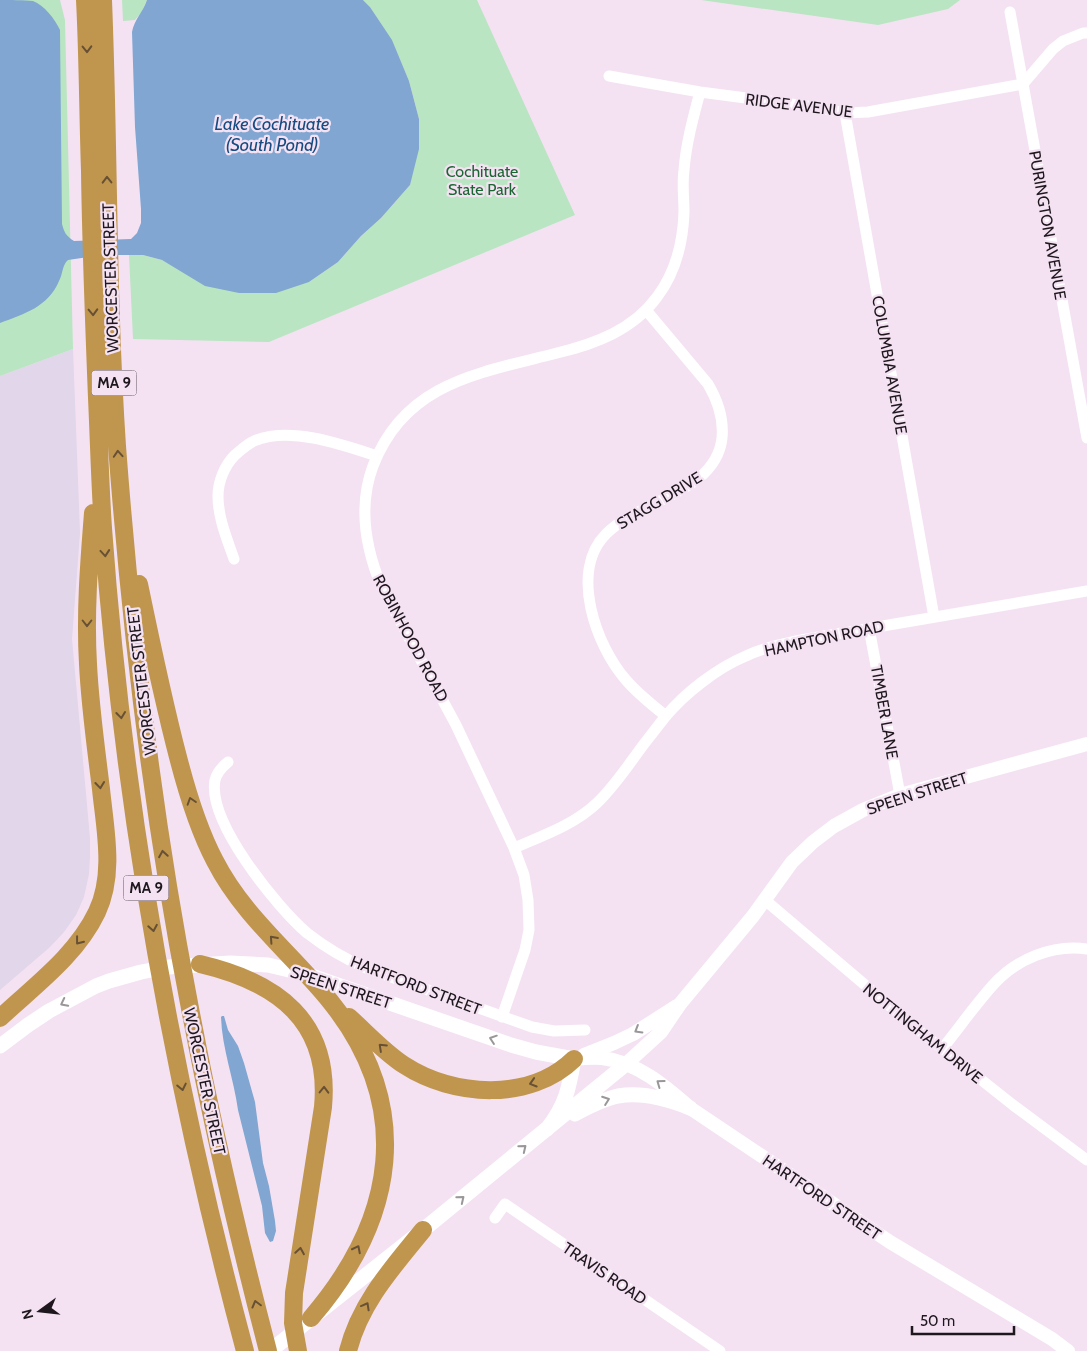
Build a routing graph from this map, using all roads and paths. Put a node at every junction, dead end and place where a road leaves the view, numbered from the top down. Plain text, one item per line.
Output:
1 (85, 0) edge
2 (102, 0) edge
3 (1010, 12) dead end
4 (1087, 33) edge
5 (610, 76) dead end
6 (1023, 84) junction
7 (700, 92) junction
8 (845, 113) junction
9 (100, 229) junction
10 (646, 310) junction
11 (98, 417) junction
12 (1087, 438) edge
13 (377, 456) junction
14 (122, 503) junction
15 (234, 559) dead end
16 (1087, 591) edge
17 (934, 616) junction
18 (869, 628) junction
19 (666, 716) junction
20 (1087, 744) edge
21 (228, 762) dead end
22 (900, 795) junction
23 (514, 848) junction
24 (765, 900) junction
25 (1087, 949) edge
26 (200, 964) junction
27 (330, 1000) junction
28 (680, 1004) junction
29 (502, 1017) junction
30 (0, 1018) edge
31 (585, 1030) dead end
32 (0, 1046) edge
33 (942, 1049) junction
34 (574, 1059) junction
35 (626, 1064) junction
36 (690, 1108) junction
37 (547, 1129) junction
38 (1087, 1160) edge
39 (495, 1218) dead end
40 (423, 1230) junction
41 (311, 1318) junction
42 (245, 1351) edge
43 (269, 1351) edge
44 (298, 1351) edge
45 (348, 1351) edge
46 (720, 1351) edge
47 (1068, 1351) edge

1 -> 9 highway, WORCESTER STREET / MA 9
9 -> 2 highway, WORCESTER STREET / MA 9
3 - 6 street, PURINGTON AVENUE
4 - 6 street
5 - 7 street, RIDGE AVENUE
6 - 8 street, RIDGE AVENUE
6 - 12 street, PURINGTON AVENUE
7 - 8 street, RIDGE AVENUE
7 - 10 street, ROBINHOOD ROAD
8 - 17 street, COLUMBIA AVENUE
9 -> 11 highway, WORCESTER STREET / MA 9
14 -> 9 highway, WORCESTER STREET / MA 9
10 - 13 street, ROBINHOOD ROAD
10 - 19 street, STAGG DRIVE
11 -> 30 highway
11 -> 42 highway, WORCESTER STREET / MA 9
13 - 15 street
13 - 23 street, ROBINHOOD ROAD
27 -> 14 highway
43 -> 14 highway, WORCESTER STREET / MA 9
16 - 17 street, HAMPTON ROAD
17 - 18 street, HAMPTON ROAD
18 - 19 street, HAMPTON ROAD
18 - 22 street, TIMBER LANE
19 - 23 street, HAMPTON ROAD
20 - 22 street, SPEEN STREET
21 - 29 street, HARTFORD STREET
22 - 24 street, SPEEN STREET
23 - 29 street, ROBINHOOD ROAD
24 - 28 street, SPEEN STREET
24 - 33 street, NOTTINGHAM DRIVE
25 - 33 street
26 -> 32 main road, SPEEN STREET
34 -> 26 main road, SPEEN STREET
44 -> 26 highway
34 -> 27 highway
41 -> 27 highway
28 -> 34 street, SPEEN STREET
28 - 35 street, SPEEN STREET
29 - 31 street, HARTFORD STREET
33 - 38 street, NOTTINGHAM DRIVE
34 - 35 street, HARTFORD STREET
34 - 37 main road
36 -> 35 street, HARTFORD STREET
35 - 37 main road, SPEEN STREET
37 -> 36 main road
36 - 47 street, HARTFORD STREET
40 -> 37 main road, SPEEN STREET
39 - 46 street, TRAVIS ROAD
40 - 41 main road, SPEEN STREET
45 -> 40 highway
41 - 43 main road, SPEEN STREET

